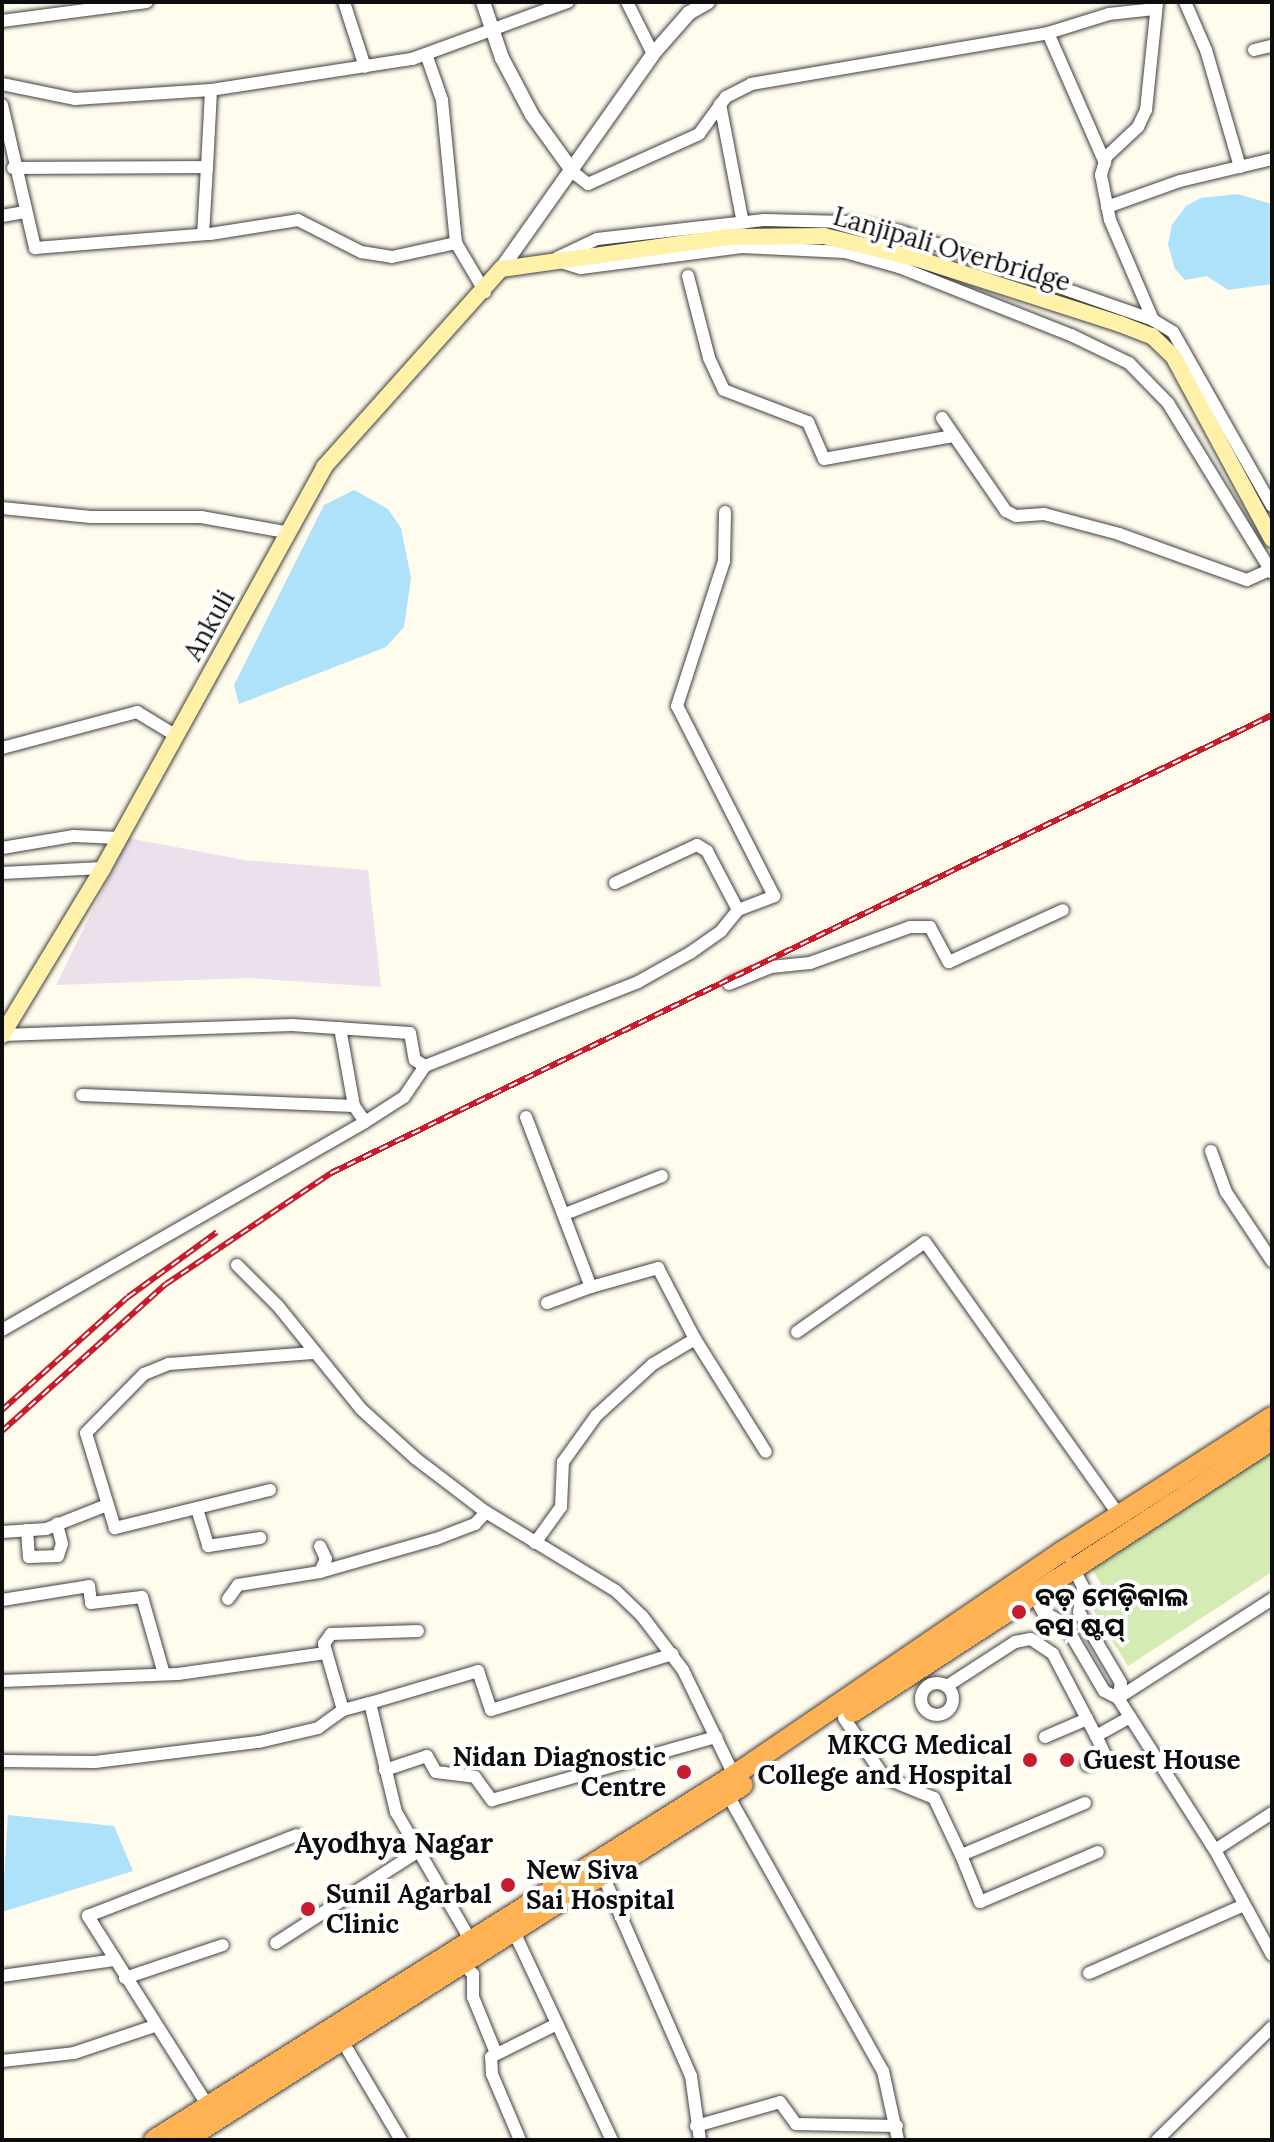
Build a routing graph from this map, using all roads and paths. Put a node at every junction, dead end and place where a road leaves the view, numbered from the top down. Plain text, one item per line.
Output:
1 (147, 2) edge
2 (344, 2) edge
3 (483, 2) edge
4 (568, 2) edge
5 (627, 2) edge
6 (708, 2) edge
7 (1185, 2) edge
8 (1157, 6) edge
9 (2, 21) edge
10 (491, 31) junction
11 (1048, 33) junction
12 (1272, 46) edge
13 (1254, 50) dead end
14 (426, 54) junction
15 (653, 54) junction
16 (365, 67) junction
17 (2, 84) edge
18 (211, 90) junction
19 (720, 104) junction
20 (2, 105) edge
21 (5, 149) edge
22 (1272, 159) edge
23 (1105, 163) junction
24 (207, 167) junction
25 (1240, 167) junction
26 (13, 168) junction
27 (574, 173) junction
28 (1107, 207) junction
29 (25, 212) junction
30 (2, 216) edge
31 (743, 223) junction
32 (203, 234) junction
33 (456, 243) junction
34 (554, 260) junction
35 (501, 269) junction
36 (688, 276) dead end
37 (485, 292) junction
38 (1153, 320) junction
39 (942, 418) dead end
40 (953, 436) junction
41 (1272, 506) edge
42 (2, 508) edge
43 (725, 512) dead end
44 (285, 532) junction
45 (1272, 539) edge
46 (1271, 571) edge
47 (175, 735) junction
48 (2, 748) edge
49 (119, 838) junction
50 (2, 848) edge
51 (103, 868) junction
52 (2, 873) edge
53 (615, 883) dead end
54 (738, 910) junction
55 (1063, 910) dead end
56 (729, 984) dead end
57 (340, 1028) junction
58 (2, 1035) edge
59 (425, 1066) junction
60 (82, 1095) dead end
61 (354, 1106) junction
62 (526, 1117) dead end
63 (365, 1122) junction
64 (1211, 1151) dead end
65 (662, 1176) dead end
66 (565, 1214) junction
67 (1272, 1261) edge
68 (237, 1265) dead end
69 (591, 1287) junction
70 (547, 1303) dead end
71 (2, 1330) edge
72 (797, 1332) dead end
73 (695, 1339) junction
74 (313, 1353) junction
75 (1268, 1430) edge
76 (766, 1452) dead end
77 (270, 1490) dead end
78 (107, 1505) junction
79 (197, 1509) junction
80 (486, 1512) junction
81 (1119, 1515) junction
82 (57, 1524) junction
83 (27, 1530) junction
84 (2, 1532) edge
85 (260, 1538) dead end
86 (535, 1543) junction
87 (320, 1546) dead end
88 (1068, 1559) junction
89 (320, 1572) junction
90 (1028, 1586) junction
91 (228, 1599) dead end
92 (1272, 1599) edge
93 (2, 1600) edge
94 (418, 1631) dead end
95 (326, 1653) junction
96 (673, 1654) junction
97 (164, 1674) junction
98 (2, 1681) edge
99 (947, 1686) dead end
100 (1118, 1698) junction
101 (370, 1703) junction
102 (343, 1710) junction
103 (1130, 1717) junction
104 (844, 1718) junction
105 (1087, 1719) junction
106 (1096, 1736) junction
107 (716, 1737) junction
108 (1045, 1737) dead end
109 (2, 1761) edge
110 (1087, 1765) dead end
111 (385, 1770) junction
112 (732, 1784) junction
113 (1085, 1803) dead end
114 (1272, 1813) edge
115 (297, 1835) dead end
116 (1215, 1850) junction
117 (417, 1852) junction
118 (1098, 1852) dead end
119 (961, 1855) junction
120 (600, 1869) junction
121 (1244, 1905) junction
122 (514, 1932) junction
123 (1267, 1934) edge
124 (471, 1941) junction
125 (276, 1943) dead end
126 (223, 1945) dead end
127 (1272, 1955) edge
128 (114, 1960) junction
129 (464, 1965) junction
130 (1089, 1973) dead end
131 (2, 1976) edge
132 (125, 1978) junction
133 (557, 2024) junction
134 (154, 2026) junction
135 (1272, 2027) edge
136 (343, 2042) junction
137 (496, 2053) junction
138 (2, 2061) edge
139 (208, 2106) junction
140 (696, 2126) junction
141 (897, 2126) junction
142 (154, 2140) edge
143 (185, 2140) edge
144 (401, 2140) edge
145 (520, 2140) edge
146 (612, 2140) edge
147 (700, 2140) edge
148 (898, 2140) edge
149 (1157, 2140) edge

1 - 9 street
2 - 16 street
3 - 10 street
4 - 10 street
5 - 15 street
6 - 15 street
7 - 25 street
8 - 11 street
8 - 23 street
10 - 14 street
10 - 27 street
11 - 19 street
11 - 23 street
12 - 13 street
14 - 16 street
14 - 33 street
15 - 27 street
16 - 18 street
17 - 18 street
18 - 24 street
19 - 27 street
19 - 31 street
20 - 21 street
21 - 26 street
22 - 25 street
23 - 28 street
24 - 26 street
24 - 32 street
25 - 28 street
26 - 29 street
27 - 35 street
28 - 38 street
29 - 30 street
29 - 32 street
31 - 34 street
31 - 38 street
32 - 33 street
33 - 37 street
34 - 35 main road, Lanjipali Overbridge
34 - 45 main road, Lanjipali Overbridge
34 - 46 street
35 - 37 main road, Ankuli
36 - 40 street
37 - 44 main road, Ankuli
38 - 41 street
39 - 40 street
40 - 46 street
42 - 44 street
43 - 54 street
44 - 47 main road, Ankuli
47 - 48 street
47 - 49 main road, Ankuli
49 - 50 street
49 - 51 main road, Ankuli
51 - 52 street
51 - 58 main road, Ankuli
53 - 54 street
54 - 59 street
55 - 56 street
57 - 58 street
57 - 59 street
57 - 61 street
59 - 63 street
60 - 61 street
61 - 63 street
62 - 66 street
63 - 71 street
64 - 67 street
65 - 66 street
66 - 69 street
68 - 74 street
69 - 70 street
69 - 73 street
72 - 81 street
73 - 76 street
73 - 86 street
74 - 78 street
74 - 80 street
75 - 81 highway
75 - 88 highway
77 - 79 street
78 - 79 street
78 - 82 street
79 - 85 street
80 - 86 street
80 - 89 street
81 - 88 highway
82 - 83 street
82 - 83 street
83 - 84 street
86 - 96 street
87 - 89 street
88 - 90 highway
88 - 100 street
89 - 91 street
90 - 100 street
90 - 104 highway
90 - 112 highway
92 - 100 street
93 - 97 street
94 - 95 street
95 - 97 street
95 - 102 street
96 - 101 street
96 - 107 street
97 - 98 street
99 - 105 street
100 - 103 street
101 - 102 street
101 - 111 street
102 - 109 street
103 - 106 street
103 - 116 street
104 - 112 highway
104 - 119 street
105 - 106 street
105 - 108 street
106 - 110 street
107 - 111 street
107 - 112 street
111 - 117 street
112 - 120 highway
112 - 141 street
113 - 119 street
114 - 116 street
115 - 128 street
116 - 121 street
117 - 124 street
117 - 125 street
118 - 119 street
120 - 122 highway
120 - 124 highway
120 - 140 street
121 - 123 street
121 - 130 street
122 - 129 highway
122 - 133 street
123 - 127 street
124 - 139 highway
126 - 132 street
128 - 131 street
128 - 132 street
129 - 136 highway
129 - 137 street
132 - 134 street
133 - 137 street
133 - 146 street
134 - 138 street
134 - 139 street
135 - 149 street
136 - 143 highway
136 - 144 street
137 - 145 street
139 - 142 highway
140 - 141 street
140 - 147 street
141 - 148 street

